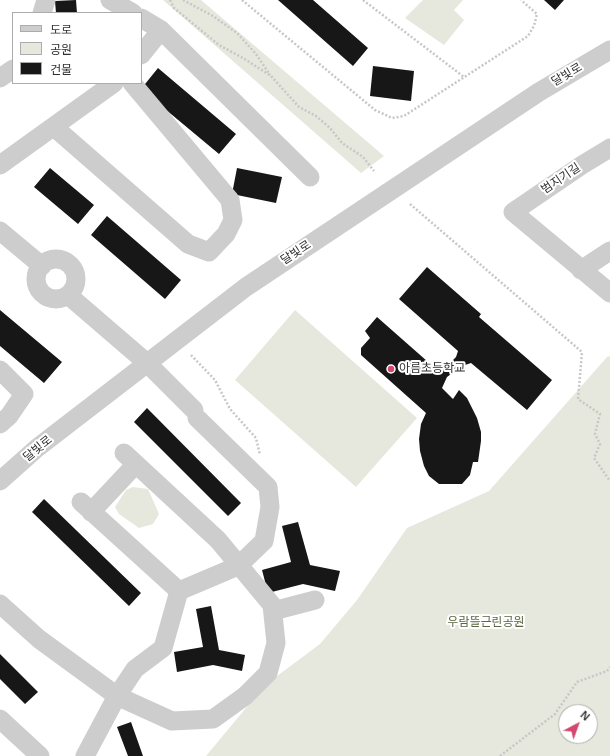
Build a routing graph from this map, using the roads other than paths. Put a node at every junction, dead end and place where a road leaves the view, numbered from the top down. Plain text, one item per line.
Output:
1 (46, 0) edge
2 (110, 0) edge
3 (42, 12) edge
4 (131, 12) edge
5 (142, 19) edge
6 (161, 30) junction
7 (610, 50) edge
8 (142, 54) edge
9 (12, 70) edge
10 (0, 78) edge
11 (113, 84) edge
12 (133, 84) edge
13 (54, 126) junction
14 (610, 148) edge
15 (0, 165) edge
16 (310, 177) dead end
17 (0, 231) edge
18 (610, 251) edge
19 (42, 266) junction
20 (581, 270) junction
21 (610, 293) edge
22 (68, 295) junction
23 (147, 363) junction
24 (0, 370) edge
25 (0, 424) edge
26 (0, 481) edge
27 (238, 566) junction
28 (179, 591) junction
29 (315, 600) dead end
30 (0, 604) edge
31 (273, 611) junction
32 (118, 696) junction
33 (0, 719) edge
34 (40, 756) edge
35 (85, 756) edge

1 - 3 street
2 - 4 street
5 - 6 street
6 - 8 street
6 - 16 street
7 - 23 street, 달빛로
9 - 10 street
11 - 13 street
12 - 13 street
13 - 15 street
14 - 20 street, 범지기길
17 - 19 street
18 - 20 street
19 - 22 street
19 - 22 street
20 - 21 street
22 - 23 street
23 - 26 street, 달빛로
23 - 27 street
24 - 25 street
27 - 28 street
27 - 28 street
27 - 31 street
28 - 32 street
29 - 31 street
30 - 32 street
31 - 32 street
32 - 35 street
33 - 34 street

